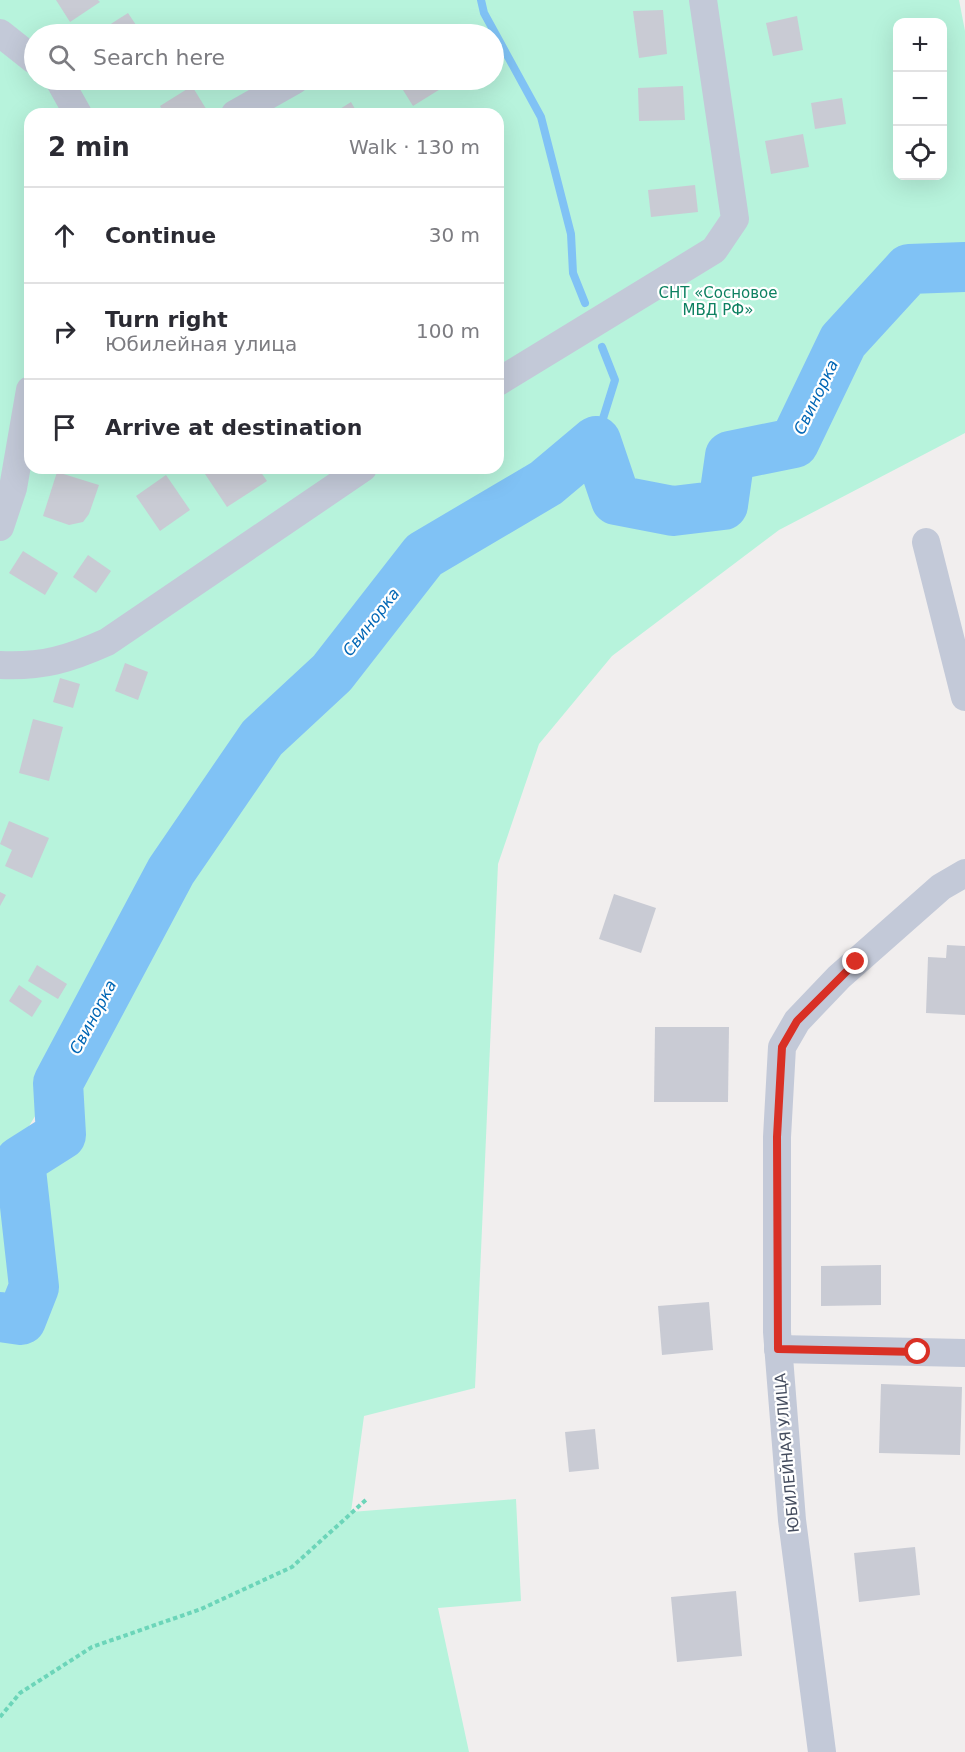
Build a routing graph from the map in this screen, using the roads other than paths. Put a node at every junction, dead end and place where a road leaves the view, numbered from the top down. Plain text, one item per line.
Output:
1 (703, 0) edge
2 (0, 33) edge
3 (24, 52) edge
4 (65, 90) edge
5 (277, 90) edge
6 (75, 108) edge
7 (246, 108) edge
8 (504, 378) edge
9 (24, 425) edge
10 (354, 474) edge
11 (0, 527) edge
12 (926, 542) dead end
13 (0, 665) edge
14 (965, 697) edge
15 (965, 873) edge
16 (778, 1349) junction
17 (965, 1353) edge
18 (822, 1752) edge

1 - 8 street
2 - 3 street
4 - 6 street
5 - 7 street
9 - 11 street
10 - 13 street
12 - 14 street
15 - 16 street, ЮБИЛЕЙНАЯ УЛИЦА
16 - 17 street
16 - 18 street, ЮБИЛЕЙНАЯ УЛИЦА

